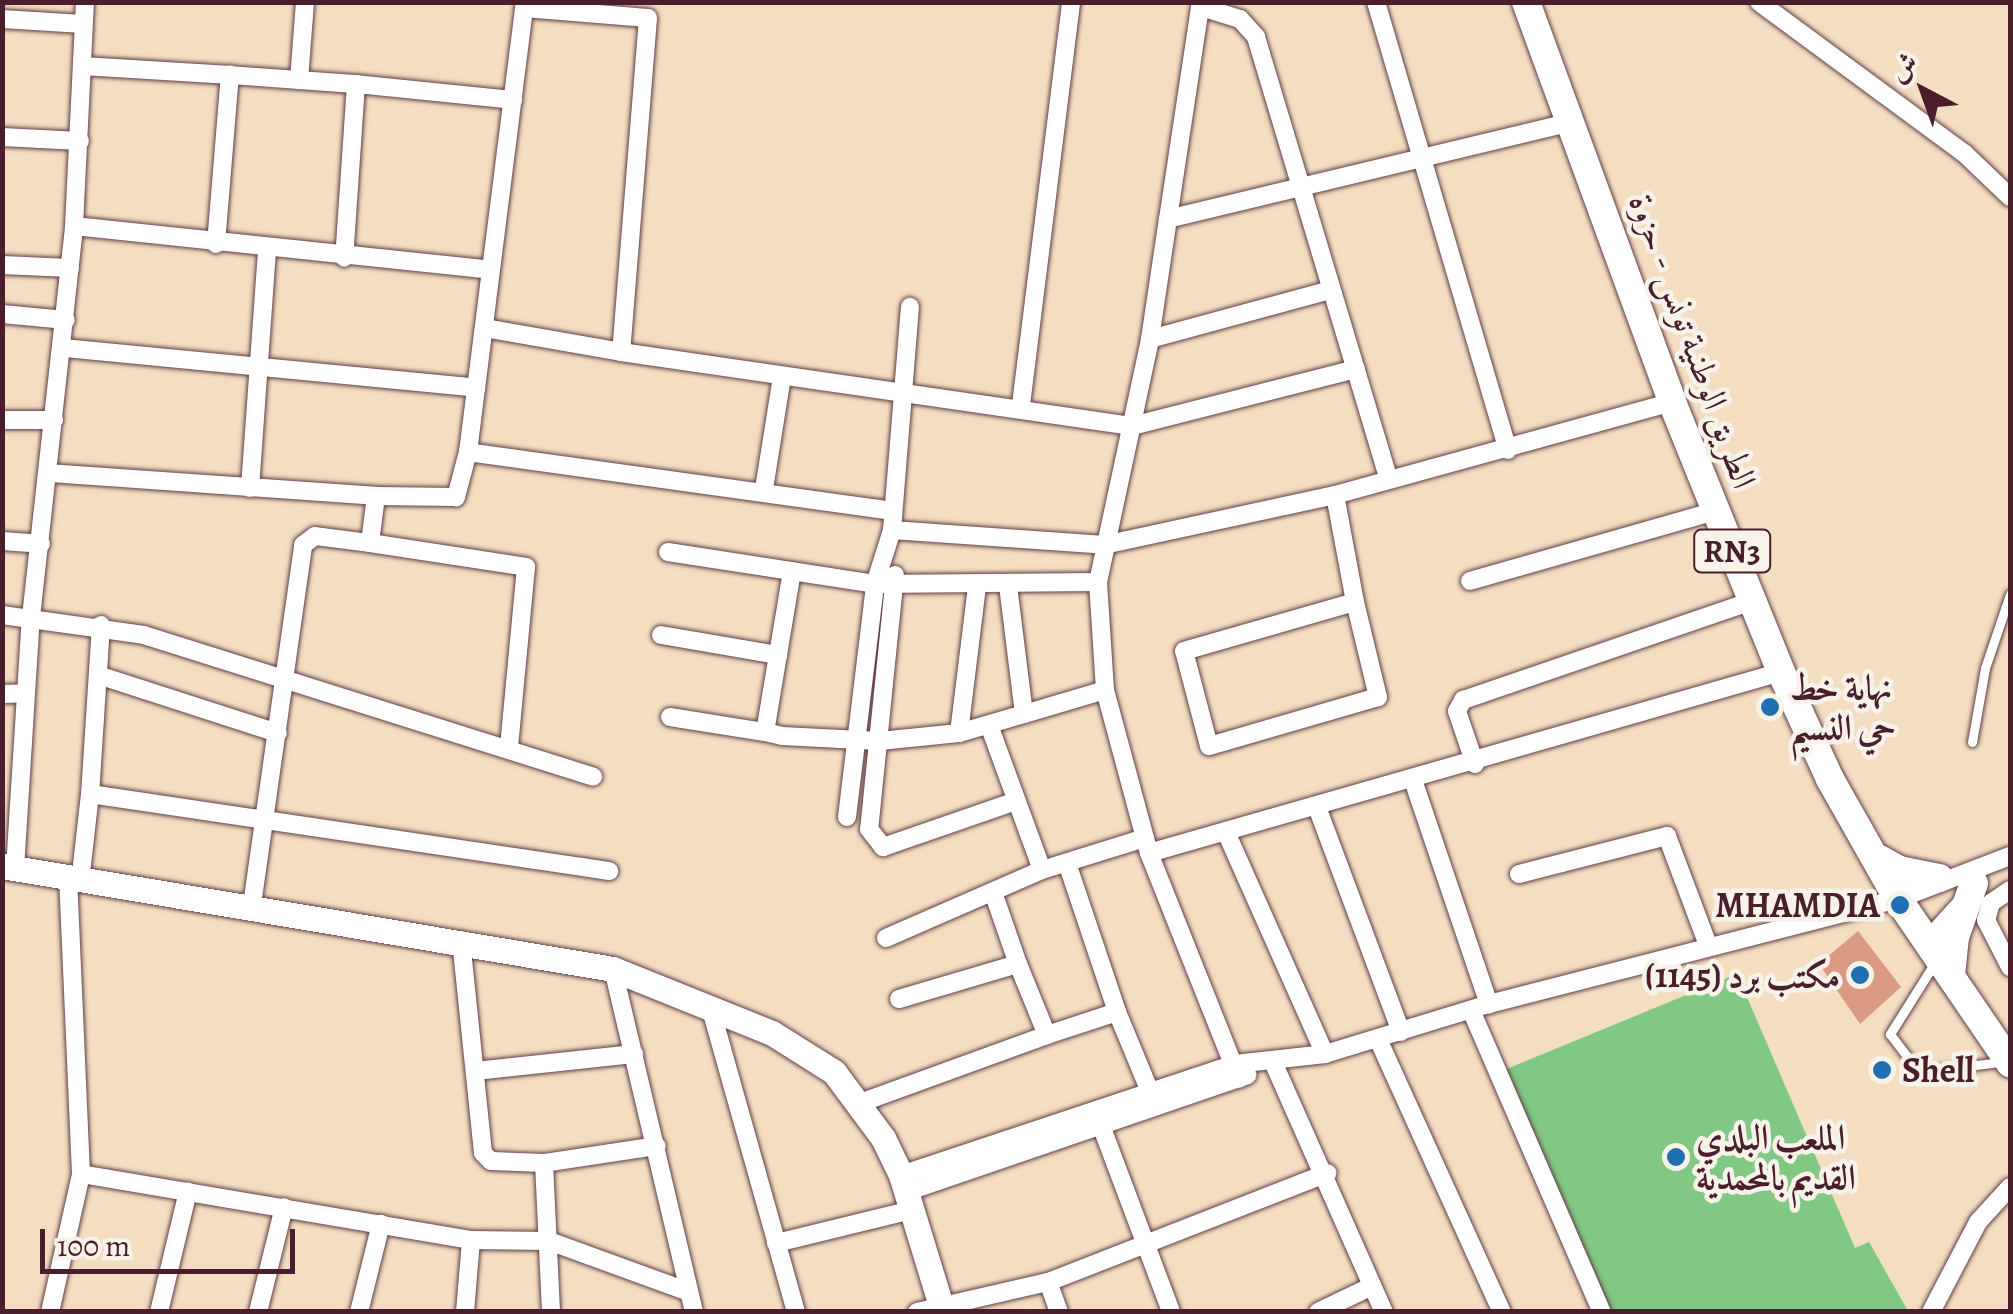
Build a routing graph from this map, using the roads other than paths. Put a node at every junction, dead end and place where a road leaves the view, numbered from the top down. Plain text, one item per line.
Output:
1 (85, 2) edge
2 (305, 2) edge
3 (1071, 2) edge
4 (1376, 2) edge
5 (1526, 2) edge
6 (1759, 2) edge
7 (524, 5) edge
8 (1201, 5) edge
9 (649, 10) edge
10 (2, 18) edge
11 (84, 24) junction
12 (83, 66) junction
13 (230, 75) junction
14 (299, 80) junction
15 (356, 84) junction
16 (513, 100) junction
17 (1573, 122) junction
18 (2, 137) edge
19 (80, 141) junction
20 (1419, 160) junction
21 (1302, 189) junction
22 (2010, 197) edge
23 (1168, 219) junction
24 (74, 226) junction
25 (216, 244) junction
26 (267, 251) junction
27 (344, 258) junction
28 (2, 265) edge
29 (70, 268) junction
30 (492, 270) junction
31 (1330, 290) junction
32 (910, 307) dead end
33 (2, 314) edge
34 (66, 320) junction
35 (484, 328) junction
36 (1150, 340) junction
37 (64, 348) junction
38 (621, 352) junction
39 (262, 364) junction
40 (1356, 369) junction
41 (782, 377) junction
42 (476, 388) junction
43 (899, 390) junction
44 (1672, 402) junction
45 (1021, 405) junction
46 (2, 420) edge
47 (54, 420) junction
48 (1132, 426) junction
49 (1508, 450) junction
50 (468, 452) junction
51 (49, 474) junction
52 (1388, 479) junction
53 (250, 488) junction
54 (764, 490) junction
55 (1334, 495) junction
56 (376, 496) junction
57 (1715, 511) junction
58 (892, 521) junction
59 (2, 541) edge
60 (370, 543) junction
61 (40, 544) junction
62 (1104, 545) junction
63 (668, 552) dead end
64 (889, 556) junction
65 (792, 570) junction
66 (1098, 582) junction
67 (1470, 582) dead end
68 (898, 583) junction
69 (875, 584) junction
70 (977, 586) junction
71 (1008, 586) junction
72 (2010, 594) edge
73 (1752, 600) junction
74 (1355, 602) junction
75 (2, 615) edge
76 (31, 618) junction
77 (101, 625) junction
78 (662, 635) dead end
79 (778, 656) junction
80 (1781, 672) junction
81 (98, 675) junction
82 (288, 683) junction
83 (1105, 690) junction
84 (26, 693) junction
85 (2, 694) edge
86 (1024, 714) junction
87 (670, 717) dead end
88 (989, 725) junction
89 (765, 732) junction
90 (278, 733) junction
91 (959, 733) junction
92 (858, 739) junction
93 (880, 741) junction
94 (1972, 742) dead end
95 (509, 747) junction
96 (1474, 764) junction
97 (592, 778) dead end
98 (1414, 780) junction
99 (90, 794) junction
100 (1016, 801) junction
101 (1317, 807) junction
102 (848, 817) dead end
103 (266, 818) junction
104 (1226, 832) junction
105 (1147, 846) junction
106 (1874, 856) junction
107 (2010, 856) edge
108 (1067, 862) junction
109 (9, 867) edge
110 (1042, 870) junction
111 (609, 871) dead end
112 (1519, 874) dead end
113 (1978, 874) junction
114 (1939, 878) junction
115 (74, 881) junction
116 (2010, 890) edge
117 (993, 892) junction
118 (1898, 899) junction
119 (251, 912) junction
120 (886, 938) dead end
121 (461, 940) junction
122 (1708, 945) junction
123 (1939, 957) junction
124 (1018, 964) junction
125 (2010, 967) edge
126 (612, 969) junction
127 (899, 999) dead end
128 (710, 1006) junction
129 (1480, 1007) junction
130 (1118, 1012) junction
131 (1401, 1032) junction
132 (1047, 1035) junction
133 (1378, 1039) junction
134 (634, 1054) junction
135 (1325, 1054) junction
136 (2010, 1062) edge
137 (1272, 1064) junction
138 (476, 1071) junction
139 (1237, 1072) junction
140 (1150, 1094) junction
141 (860, 1103) junction
142 (1099, 1122) junction
143 (657, 1146) junction
144 (544, 1163) junction
145 (1327, 1173) junction
146 (80, 1174) junction
147 (2010, 1188) edge
148 (188, 1191) junction
149 (906, 1193) junction
150 (284, 1207) junction
151 (381, 1224) junction
152 (471, 1240) junction
153 (549, 1241) junction
154 (776, 1244) junction
155 (1144, 1244) junction
156 (1048, 1282) junction
157 (1372, 1286) junction
158 (689, 1292) junction
159 (469, 1306) edge
160 (934, 1310) edge
161 (50, 1312) edge
162 (159, 1312) edge
163 (258, 1312) edge
164 (359, 1312) edge
165 (551, 1312) edge
166 (694, 1312) edge
167 (796, 1312) edge
168 (1060, 1312) edge
169 (1171, 1312) edge
170 (1318, 1312) edge
171 (1384, 1312) edge
172 (1502, 1312) edge
173 (1602, 1312) edge
174 (1931, 1312) edge

1 - 11 street
2 - 14 street
3 - 45 street
4 - 20 street
5 - 17 main road, الطريق الوطنية تونس - حزوة / RN3
6 - 22 street
7 - 9 street
7 - 16 street
8 - 21 street
8 - 23 street
9 - 38 street
10 - 11 street
11 - 12 street
12 - 13 street
12 - 19 street
13 - 14 street
13 - 25 street
14 - 15 street
15 - 16 street
15 - 27 street
16 - 30 street
17 - 20 street
17 - 44 main road, الطريق الوطنية تونس - حزوة / RN3
18 - 19 street
19 - 24 street
20 - 21 street
20 - 49 street
21 - 23 street
21 - 31 street
23 - 36 street
24 - 25 street
24 - 29 street
25 - 26 street
26 - 27 street
26 - 39 street
27 - 30 street
28 - 29 street
29 - 34 street
30 - 35 street
31 - 36 street
31 - 40 street
32 - 43 street
33 - 34 street
34 - 37 street
35 - 38 street
35 - 42 street
36 - 48 street
37 - 39 street
37 - 47 street
38 - 41 street
39 - 42 street
39 - 53 street
40 - 48 street
40 - 52 street
41 - 43 street
41 - 54 street
42 - 50 street
43 - 45 street
43 - 58 street
44 - 49 street
44 - 57 main road, الطريق الوطنية تونس - حزوة / RN3
45 - 48 street
46 - 47 street
47 - 51 street
48 - 62 street
49 - 52 street
50 - 54 street
50 - 56 street
51 - 53 street
51 - 61 street
52 - 55 street
53 - 56 street
54 - 58 street
55 - 62 street
55 - 74 street
56 - 60 street
57 - 67 street
57 - 73 main road, الطريق الوطنية تونس - حزوة / RN3
58 - 62 street
58 - 64 street
59 - 61 street
60 - 82 street
60 - 95 street
61 - 76 street
62 - 66 street
63 - 65 street
64 - 68 street
64 - 69 street
65 - 69 street
65 - 79 street
66 - 71 street
66 - 83 street
68 - 69 street
68 - 70 street
68 - 93 street
69 - 92 street
70 - 71 street
70 - 91 street
71 - 86 street
72 - 94 lane
73 - 80 main road, الطريق الوطنية تونس - حزوة / RN3
73 - 96 street
74 - 74 street
75 - 76 street
76 - 77 street
76 - 84 street
77 - 81 street
77 - 82 street
78 - 79 street
79 - 89 street
80 - 96 street
80 - 106 main road, الطريق الوطنية تونس - حزوة / RN3
81 - 90 street
81 - 99 street
82 - 90 street
82 - 95 street
83 - 86 street
83 - 105 street
84 - 85 street
84 - 109 street
86 - 88 street
87 - 89 street
88 - 91 street
88 - 100 street
89 - 92 street
90 - 103 street
91 - 93 street
92 - 93 street
92 - 102 street
93 - 100 street
95 - 97 street
96 - 98 street
98 - 101 street
98 - 129 street
99 - 103 street
99 - 115 street
100 - 110 street
101 - 104 street
101 - 131 street
103 - 111 street
103 - 119 street
104 - 105 street
104 - 135 street
105 - 108 street
105 - 139 street
106 - 114 main road
106 - 118 main road, الطريق الوطنية تونس - حزوة / RN3
107 - 113 street
108 - 110 street
108 - 130 street
109 - 115 street
110 - 117 street
112 - 122 street
113 - 114 street
113 - 123 street
113 - 123 main road
114 - 118 street
115 - 119 street
115 - 146 street
116 - 125 street
117 - 120 street
117 - 124 street
118 - 122 street
118 - 123 main road, الطريق الوطنية تونس - حزوة / RN3
119 - 121 street
121 - 126 street
121 - 138 street
122 - 129 street
123 - 136 main road, الطريق الوطنية تونس - حزوة / RN3
123 - 136 lane
124 - 127 street
124 - 132 street
126 - 128 street
126 - 134 street
128 - 141 street
128 - 154 street
129 - 131 street
129 - 173 street
130 - 132 street
130 - 140 street
131 - 133 street
132 - 141 street
133 - 135 street
133 - 172 street
134 - 138 street
134 - 143 street
135 - 137 street
137 - 139 street
137 - 145 street
138 - 144 street
139 - 140 street
139 - 142 street
140 - 142 street
141 - 149 street
142 - 149 street
142 - 155 street
143 - 144 street
143 - 158 street
144 - 153 street
145 - 155 street
145 - 157 street
146 - 148 street
146 - 161 street
147 - 174 street
148 - 150 street
148 - 162 street
149 - 154 street
149 - 160 street
150 - 151 street
150 - 163 street
151 - 152 street
151 - 164 street
152 - 153 street
152 - 159 street
153 - 158 street
153 - 165 street
154 - 167 street
155 - 156 street
155 - 169 street
156 - 160 street
156 - 168 street
157 - 170 street
157 - 171 street
158 - 166 street

